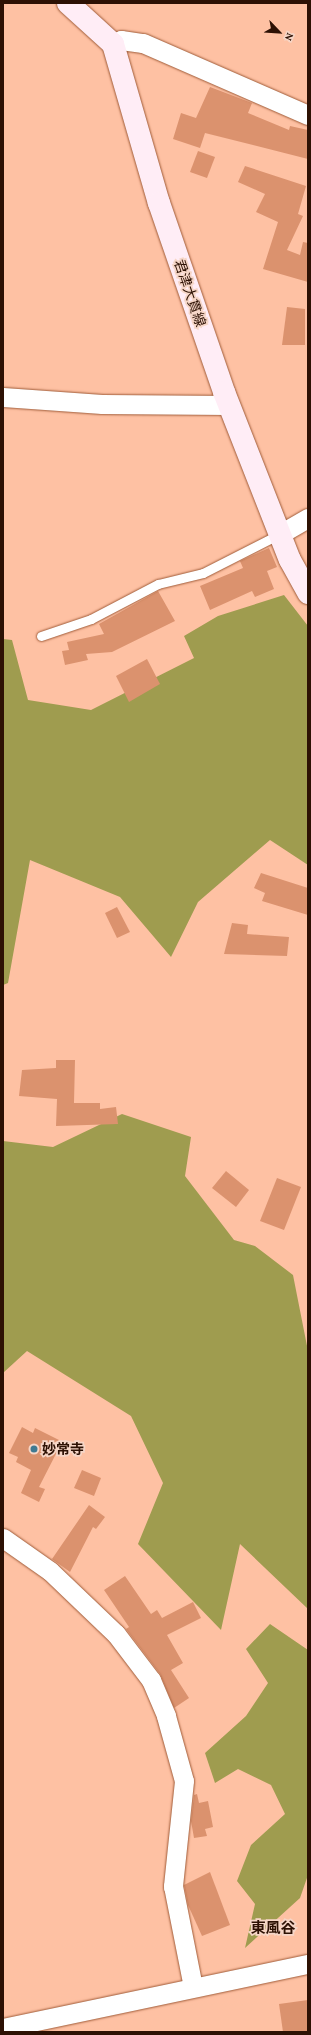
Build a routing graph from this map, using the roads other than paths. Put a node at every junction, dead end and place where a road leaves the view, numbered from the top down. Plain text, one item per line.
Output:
1 (78, 6) edge
2 (113, 44) junction
3 (308, 115) edge
4 (3, 397) edge
5 (229, 405) junction
6 (308, 518) edge
7 (280, 534) junction
8 (308, 593) edge
9 (41, 636) dead end
10 (3, 1538) edge
11 (308, 1964) edge
12 (193, 1987) junction
13 (3, 2028) edge

1 - 2 main road, 君津大貫線
2 - 3 street
2 - 5 main road, 君津大貫線
4 - 5 street
5 - 7 main road, 君津大貫線
6 - 7 street
7 - 8 main road, 君津大貫線
7 - 9 lane
10 - 12 street
11 - 12 street
12 - 13 street

